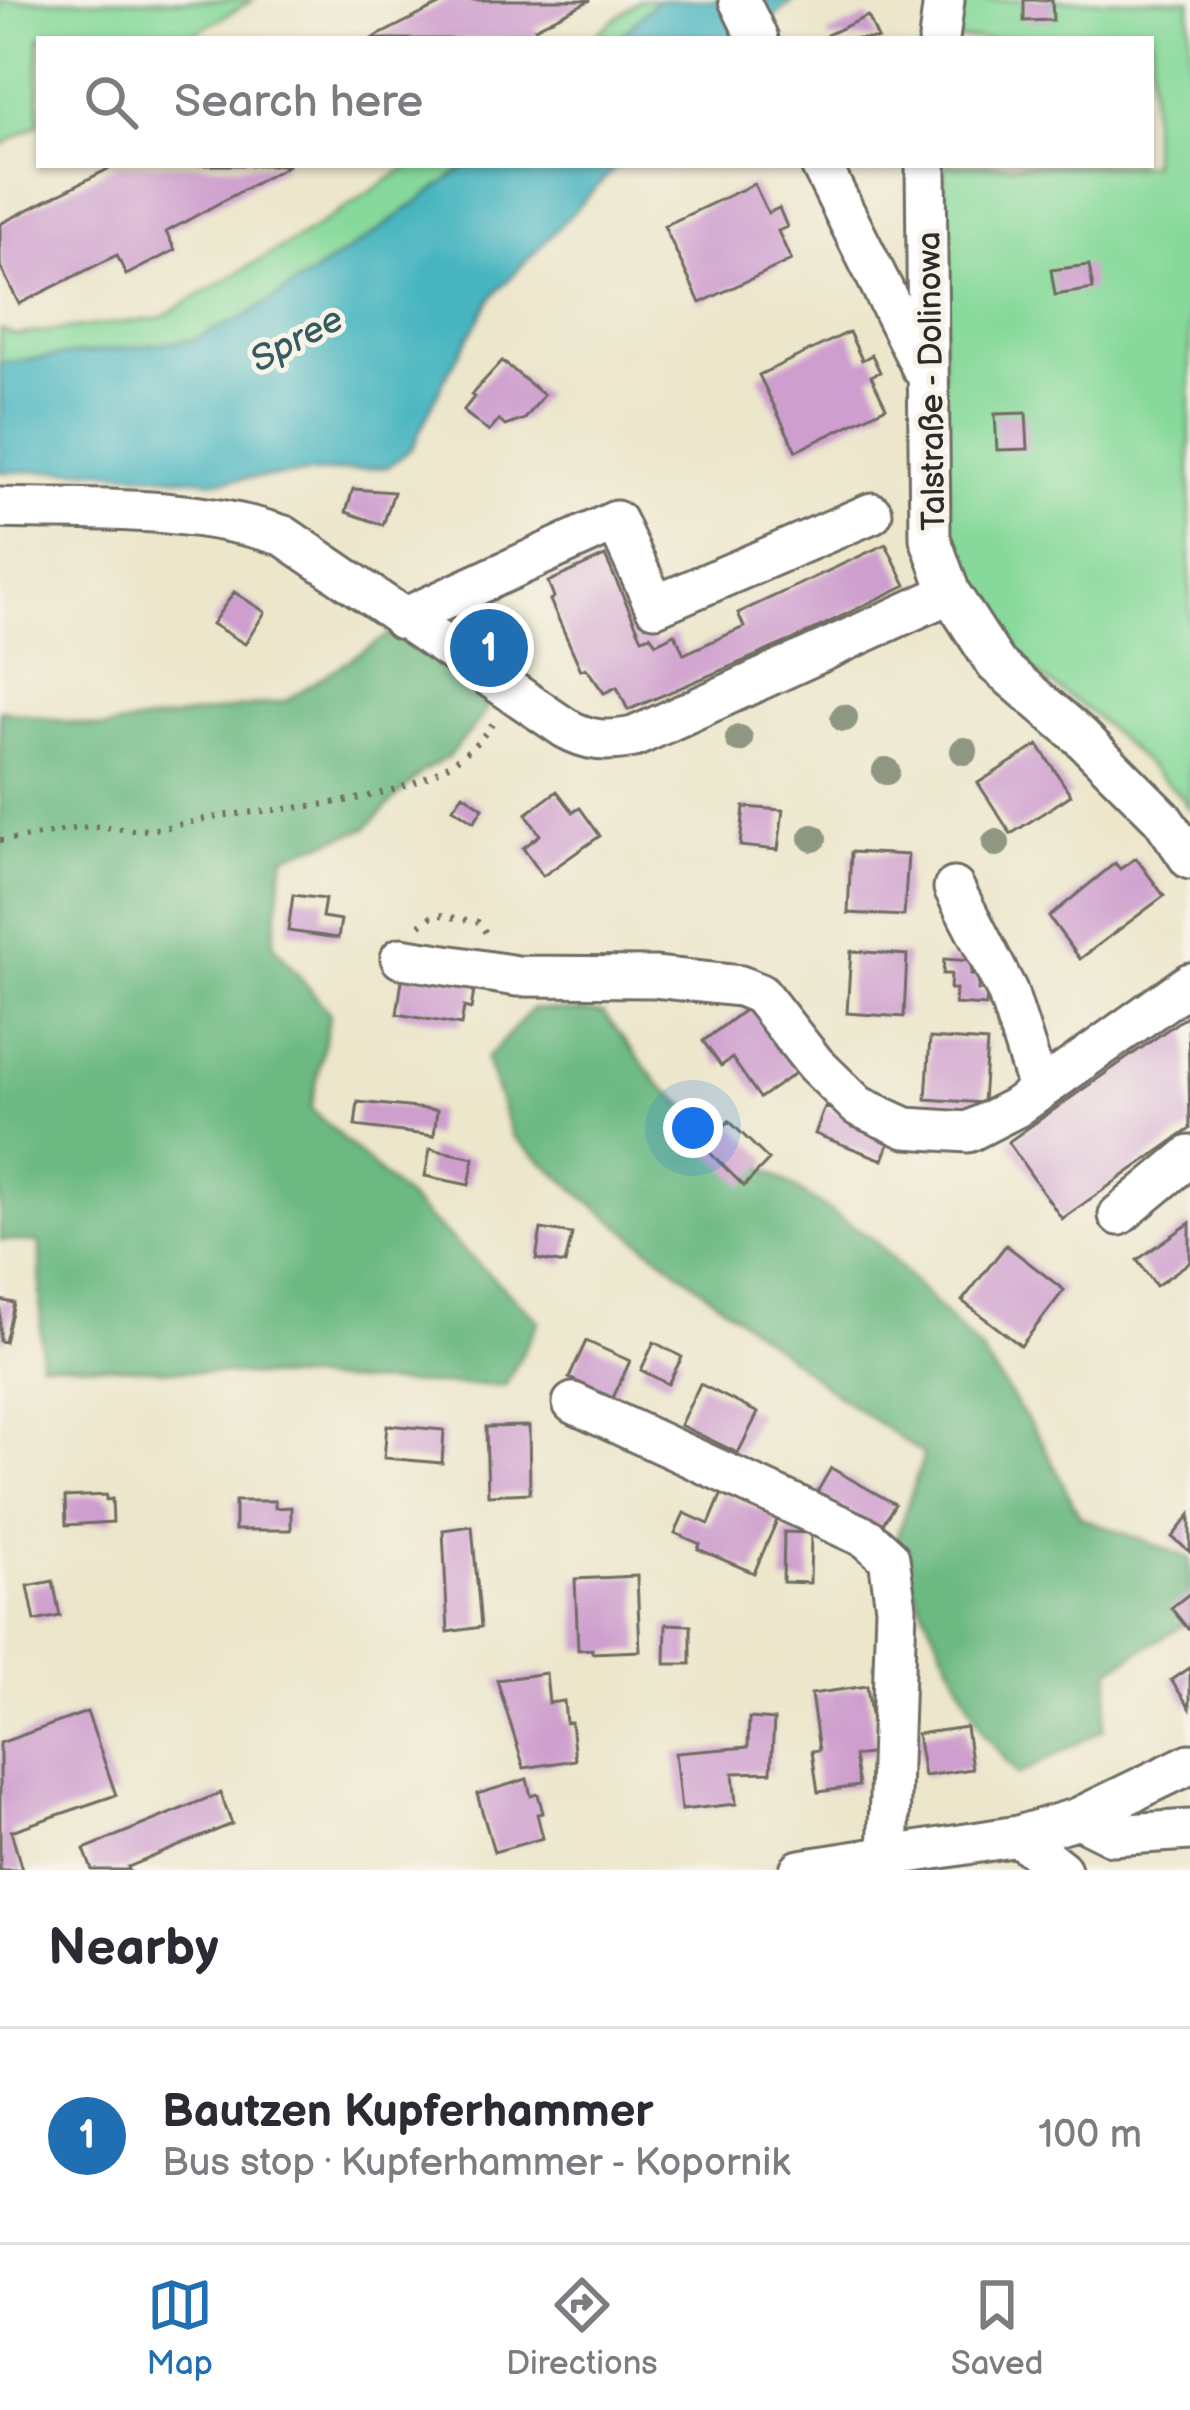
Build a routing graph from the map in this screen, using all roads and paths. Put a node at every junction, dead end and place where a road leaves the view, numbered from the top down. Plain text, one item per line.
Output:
1 (739, 0) edge
2 (944, 0) edge
3 (757, 36) edge
4 (939, 36) edge
5 (823, 168) edge
6 (926, 168) edge
7 (928, 378) junction
8 (0, 508) edge
9 (872, 513) dead end
10 (950, 593) junction
11 (402, 620) junction
12 (512, 692) junction
13 (0, 840) edge
14 (1190, 859) edge
15 (954, 888) dead end
16 (401, 958) dead end
17 (1190, 983) edge
18 (1039, 1091) junction
19 (1190, 1156) edge
20 (1119, 1215) dead end
21 (573, 1403) dead end
22 (1190, 1764) edge
23 (1078, 1818) junction
24 (1190, 1830) edge
25 (1018, 1836) junction
26 (871, 1863) edge
27 (800, 1870) edge
28 (1061, 1870) edge

1 - 3 street
2 - 4 street
5 - 7 street
6 - 7 street, Talstraße - Dolinowa
7 - 10 street, Talstraße - Dolinowa
8 - 11 street
9 - 11 street
10 - 12 street
10 - 14 street, Talstraße - Dolinowa
11 - 12 street
12 - 13 path
15 - 18 street
16 - 18 street
17 - 18 street
19 - 20 street
21 - 26 street
22 - 23 street
23 - 24 street
23 - 25 street
25 - 26 street
25 - 28 street
26 - 27 street

